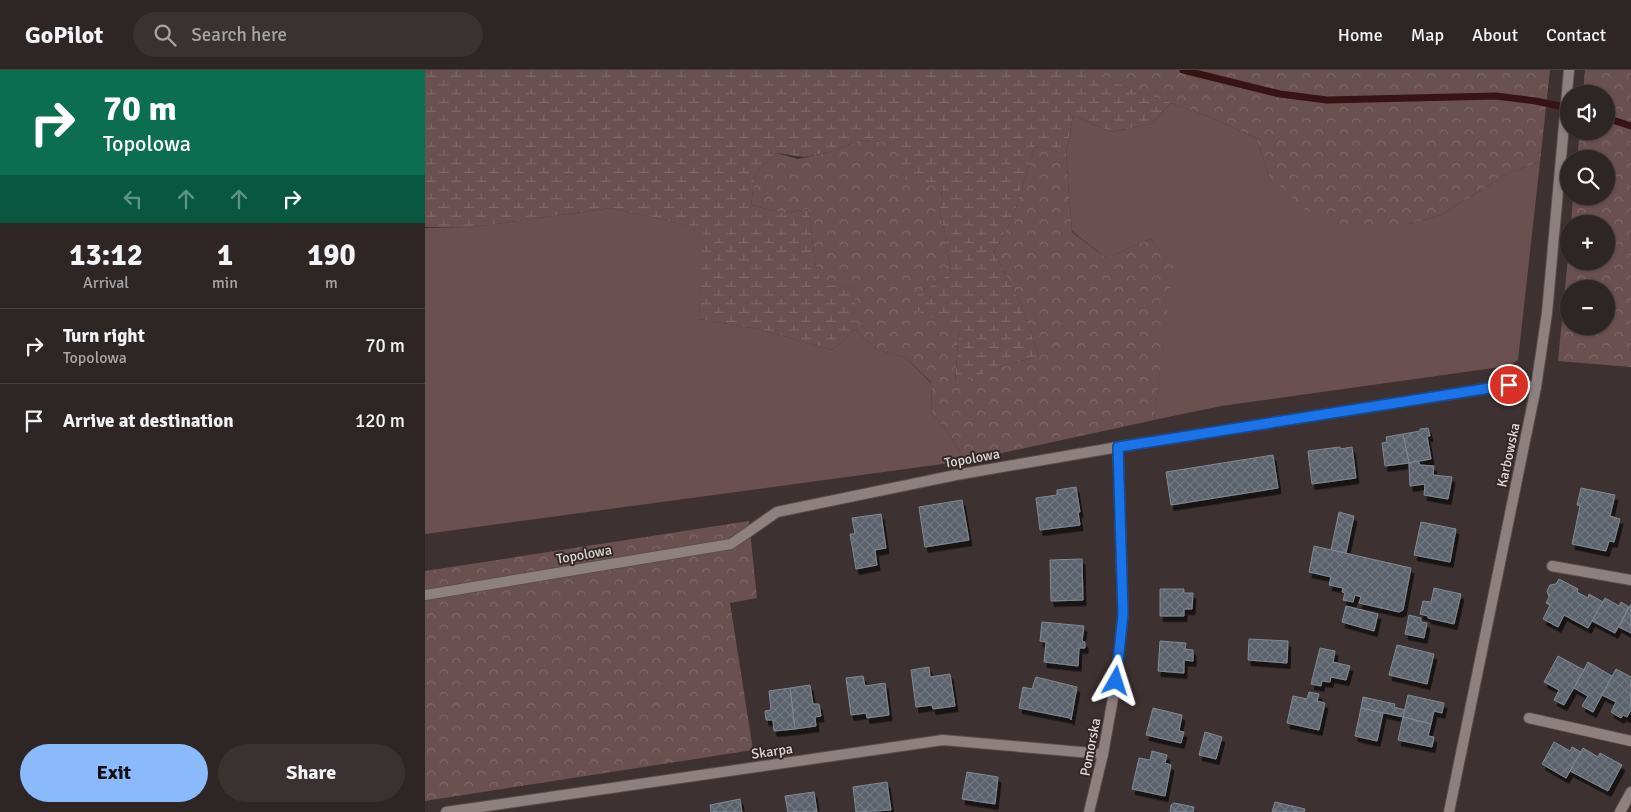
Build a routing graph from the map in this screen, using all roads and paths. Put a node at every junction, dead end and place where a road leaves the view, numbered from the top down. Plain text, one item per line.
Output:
1 (1569, 70) edge
2 (1536, 387) junction
3 (1118, 447) junction
4 (1552, 566) dead end
5 (1631, 580) edge
6 (425, 595) edge
7 (1529, 718) dead end
8 (1631, 741) edge
9 (1103, 754) junction
10 (1631, 792) edge
11 (446, 812) edge
12 (1089, 812) edge
13 (1449, 812) edge
14 (1620, 812) edge

1 - 2 street, Karbowska
2 - 3 street, Topolowa
2 - 13 street, Karbowska
3 - 6 street, Topolowa
3 - 9 street, Pomorska
4 - 5 street
7 - 8 street
9 - 11 street, Skarpa
9 - 12 street, Pomorska
10 - 14 street

